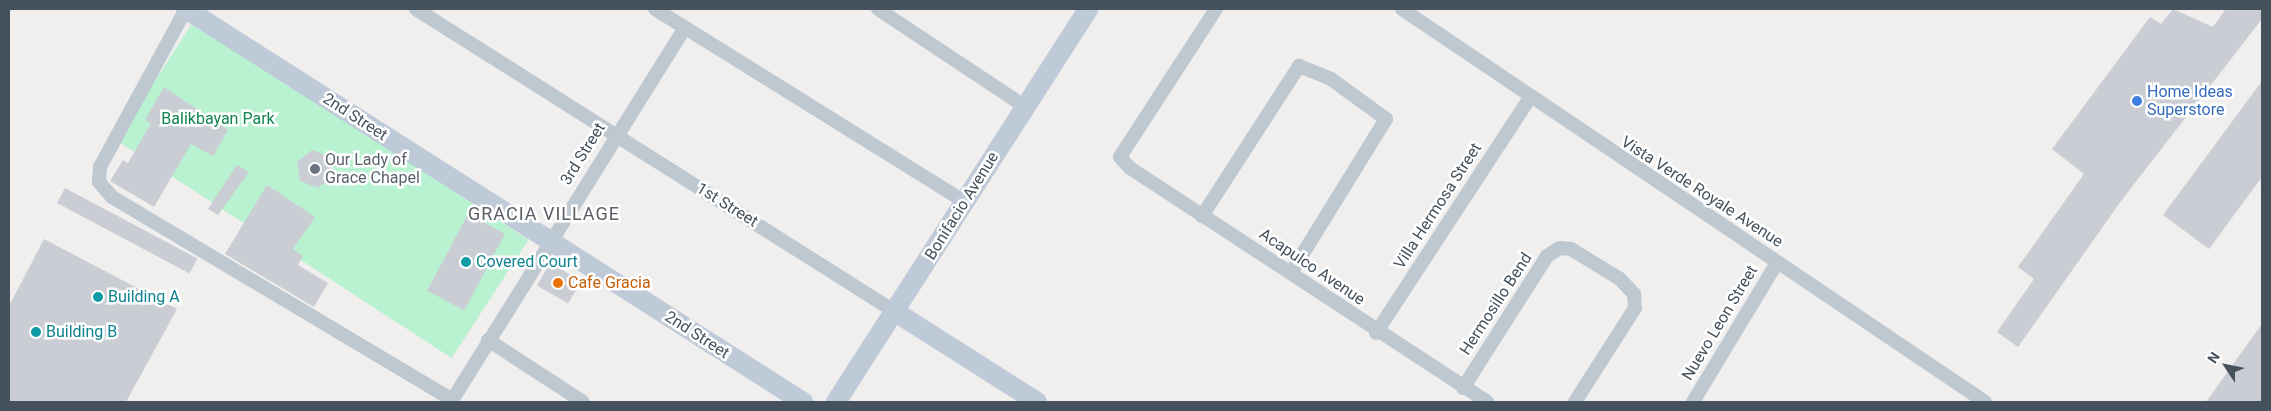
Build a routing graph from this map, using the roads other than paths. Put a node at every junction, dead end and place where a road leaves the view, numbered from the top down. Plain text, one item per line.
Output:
1 (186, 9) edge
2 (416, 9) edge
3 (656, 9) edge
4 (878, 9) edge
5 (1088, 9) edge
6 (1216, 9) edge
7 (1402, 9) edge
8 (685, 28) junction
9 (1529, 99) junction
10 (1024, 106) junction
11 (615, 135) junction
12 (965, 202) junction
13 (1202, 216) junction
14 (549, 241) junction
15 (1778, 263) junction
16 (1291, 273) junction
17 (897, 313) junction
18 (1376, 333) junction
19 (488, 340) junction
20 (1463, 388) junction
21 (452, 401) edge
22 (583, 402) edge
23 (802, 402) edge
24 (836, 402) edge
25 (1037, 402) edge
26 (1487, 402) edge
27 (1575, 402) edge
28 (1693, 402) edge
29 (1984, 402) edge

1 - 14 street, 2nd Street
1 - 21 street
2 - 11 street, 1st Street
3 - 8 street
4 - 10 street
5 - 10 street, Bonifacio Avenue
6 - 13 street, Acapulco Avenue
7 - 9 street, Vista Verde Royale Avenue
8 - 11 street, 3rd Street
8 - 12 street
9 - 15 street, Vista Verde Royale Avenue
9 - 18 street, Villa Hermosa Street
10 - 12 street, Bonifacio Avenue
11 - 14 street, 3rd Street
11 - 17 street, 1st Street
12 - 17 street, Bonifacio Avenue
13 - 16 street, Acapulco Avenue
13 - 16 street
14 - 19 street, 3rd Street
14 - 23 street, 2nd Street
15 - 28 street, Nuevo Leon Street
15 - 29 street, Vista Verde Royale Avenue
16 - 18 street, Acapulco Avenue
17 - 24 street, Bonifacio Avenue
17 - 25 street, 1st Street
18 - 20 street, Acapulco Avenue
19 - 21 street, 3rd Street
19 - 22 street
20 - 26 street, Acapulco Avenue
20 - 27 street, Hermosillo Bend

